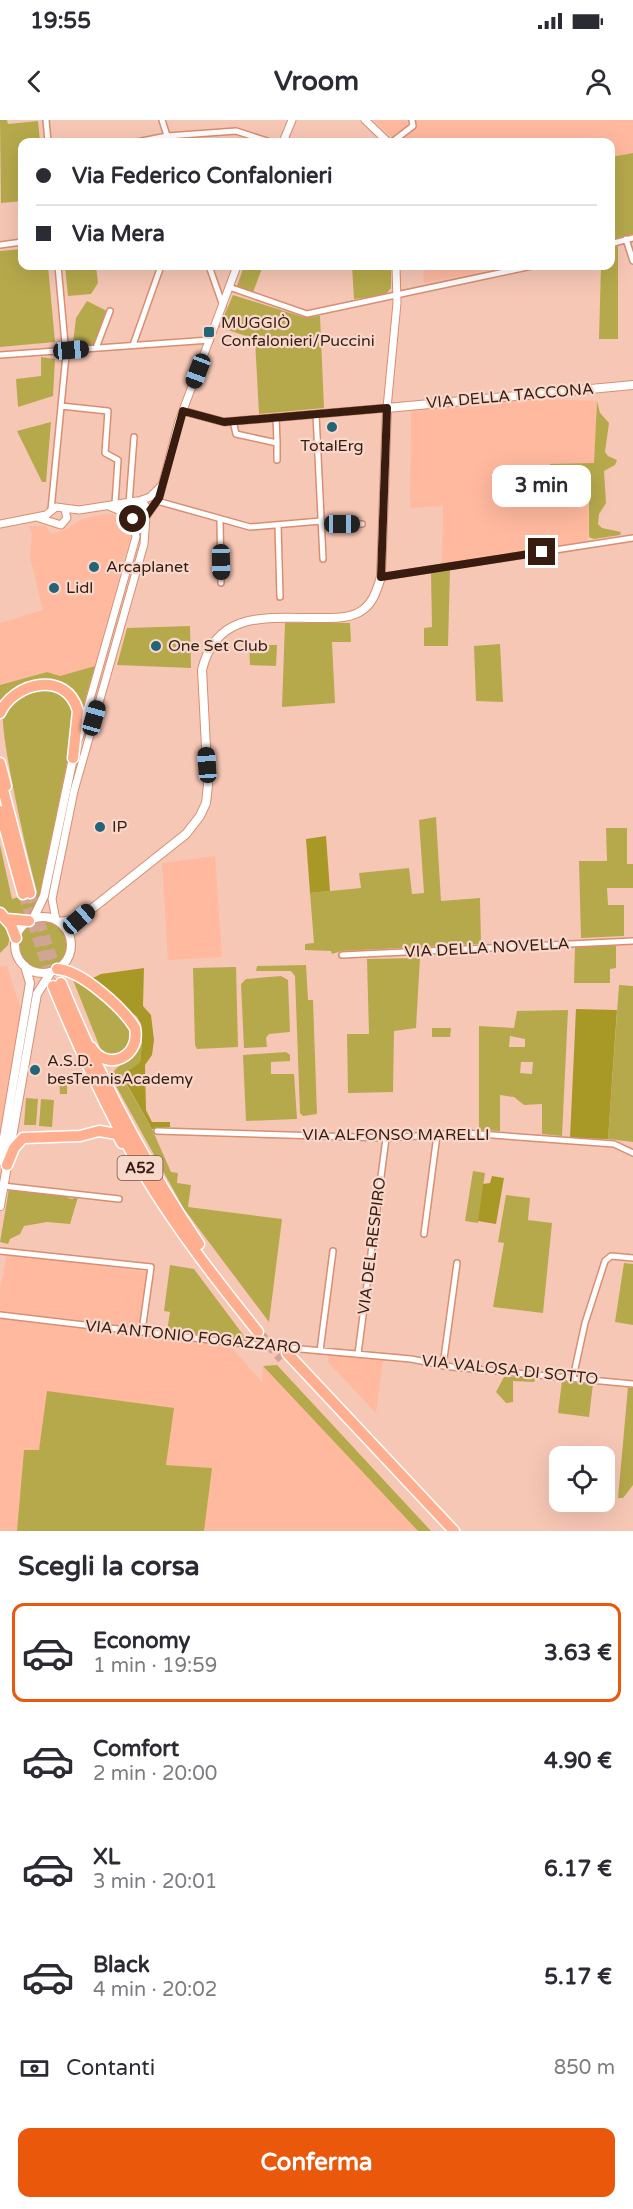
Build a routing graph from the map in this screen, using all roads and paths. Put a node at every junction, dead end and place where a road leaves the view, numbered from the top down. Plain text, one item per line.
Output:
1 (46, 120) edge
2 (162, 120) edge
3 (292, 120) edge
4 (365, 120) edge
5 (412, 120) edge
6 (48, 138) edge
7 (168, 138) edge
8 (176, 138) edge
9 (258, 138) edge
10 (285, 138) edge
11 (385, 138) edge
12 (396, 138) edge
13 (630, 239) edge
14 (18, 243) edge
15 (615, 243) edge
16 (0, 245) edge
17 (633, 261) edge
18 (58, 270) edge
19 (160, 270) edge
20 (210, 270) edge
21 (235, 270) edge
22 (396, 270) edge
23 (513, 270) edge
24 (229, 287) junction
25 (397, 295) junction
26 (223, 306) junction
27 (110, 310) dead end
28 (210, 340) junction
29 (133, 345) junction
30 (96, 348) junction
31 (66, 350) junction
32 (0, 355) edge
33 (633, 385) edge
34 (62, 406) junction
35 (387, 408) junction
36 (183, 411) junction
37 (316, 414) junction
38 (276, 417) junction
39 (233, 421) junction
40 (134, 437) dead end
41 (277, 443) junction
42 (277, 460) dead end
43 (161, 486) junction
44 (54, 490) junction
45 (157, 501) junction
46 (115, 504) junction
47 (106, 506) junction
48 (63, 508) junction
49 (132, 508) junction
50 (79, 510) junction
51 (50, 515) junction
52 (147, 516) junction
53 (220, 520) junction
54 (66, 522) junction
55 (321, 523) junction
56 (0, 524) edge
57 (362, 524) dead end
58 (278, 525) junction
59 (633, 538) edge
60 (323, 559) dead end
61 (381, 577) junction
62 (221, 583) dead end
63 (280, 597) dead end
64 (0, 713) edge
65 (73, 758) junction
66 (0, 763) edge
67 (0, 778) edge
68 (0, 811) edge
69 (14, 830) junction
70 (0, 833) edge
71 (14, 862) junction
72 (4, 916) edge
73 (79, 919) junction
74 (31, 920) junction
75 (58, 921) junction
76 (16, 938) junction
77 (71, 940) junction
78 (633, 941) edge
79 (342, 955) dead end
80 (25, 966) junction
81 (54, 970) junction
82 (76, 1021) junction
83 (157, 1131) dead end
84 (437, 1135) junction
85 (386, 1138) junction
86 (633, 1153) edge
87 (3, 1163) edge
88 (145, 1176) junction
89 (3, 1186) junction
90 (118, 1200) dead end
91 (0, 1206) edge
92 (424, 1234) dead end
93 (0, 1251) edge
94 (333, 1251) dead end
95 (633, 1258) edge
96 (457, 1263) dead end
97 (0, 1315) edge
98 (142, 1331) junction
99 (320, 1351) junction
100 (358, 1354) junction
101 (386, 1357) joint
102 (443, 1366) junction
103 (573, 1378) junction
104 (633, 1383) edge
105 (444, 1531) edge
106 (454, 1531) edge

1 - 6 street
2 - 7 street
3 - 10 street
4 - 11 street
5 - 12 street
8 - 9 street
13 - 15 street
13 - 17 street
14 - 16 street
18 - 31 street
19 - 29 street
20 - 26 street
21 - 24 street
22 - 25 street
23 - 25 street
24 - 25 street
24 - 26 street
25 - 35 street
26 - 28 street
27 - 30 street
28 - 29 street
28 - 36 street
29 - 30 street
30 - 31 street
31 - 32 street
31 - 34 street
33 - 35 main road, VIA DELLA TACCONA
34 - 44 street
34 - 46 street
35 - 37 street
35 - 61 main road
36 - 39 street
36 - 43 street
37 - 38 street
37 - 55 street
38 - 39 street
38 - 41 street
39 - 41 street
40 - 49 street
41 - 42 street
43 - 45 street
43 - 49 street
44 - 48 street
44 - 51 street
45 - 52 street
45 - 53 street
46 - 47 street
46 - 49 street
47 - 49 street
47 - 50 street
48 - 50 street
48 - 51 street
48 - 54 street
49 - 52 street
49 - 52 street
49 - 65 street
50 - 54 street
51 - 54 street
51 - 56 street
52 - 75 street
53 - 58 street
53 - 62 street
55 - 57 street
55 - 58 street
55 - 60 street
58 - 63 street
59 - 61 street
61 - 73 main road
64 - 65 highway
65 - 74 main road
66 - 69 highway
67 - 69 highway
68 - 71 highway
69 - 71 highway
70 - 71 highway
72 - 74 highway
72 - 76 highway
73 - 75 main road
73 - 77 main road
74 - 75 main road
74 - 76 main road
75 - 77 main road
76 - 80 main road
77 - 81 main road
78 - 79 street, VIA DELLA NOVELLA
80 - 81 main road
80 - 87 main road
81 - 82 highway
81 - 87 main road
82 - 88 highway, A52
82 - 88 highway, A52
83 - 85 street, VIA ALFONSO MARELLI
84 - 85 street, VIA ALFONSO MARELLI
84 - 86 street, VIA ALFONSO MARELLI
84 - 92 street
85 - 100 street, VIA DEL RESPIRO
87 - 88 highway
87 - 89 main road
89 - 90 street
89 - 91 main road
93 - 98 street
94 - 99 street
95 - 103 street
96 - 102 street
97 - 98 street, VIA ANTONIO FOGAZZARO
98 - 99 street, VIA ANTONIO FOGAZZARO
99 - 100 street, VIA ANTONIO FOGAZZARO
100 - 101 street, VIA ANTONIO FOGAZZARO
101 - 102 street, VIA VALOSA DI SOTTO
102 - 103 street, VIA VALOSA DI SOTTO
103 - 104 street, VIA VALOSA DI SOTTO
105 - 106 highway

